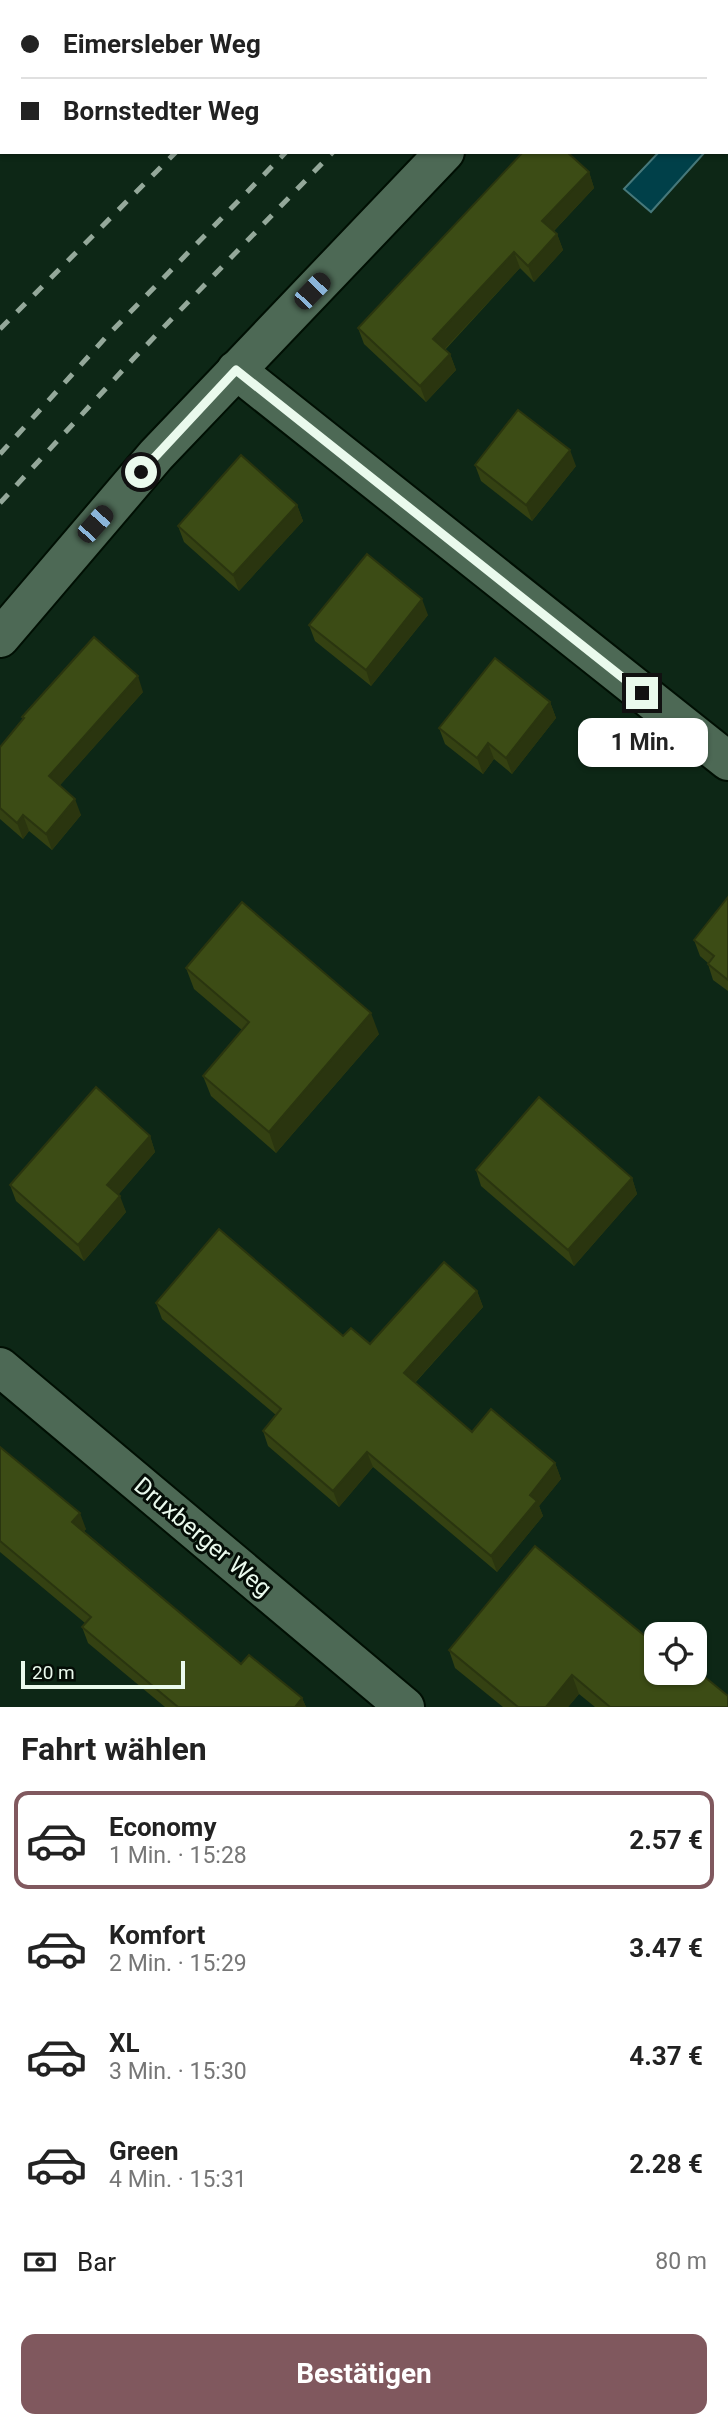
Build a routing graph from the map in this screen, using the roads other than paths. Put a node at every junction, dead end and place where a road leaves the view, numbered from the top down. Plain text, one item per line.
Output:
1 (443, 154) edge
2 (236, 370) junction
3 (0, 638) edge
4 (728, 761) edge
5 (0, 1367) edge
6 (405, 1707) edge

1 - 2 street
2 - 3 street
2 - 4 street
5 - 6 street, Druxberger Weg

